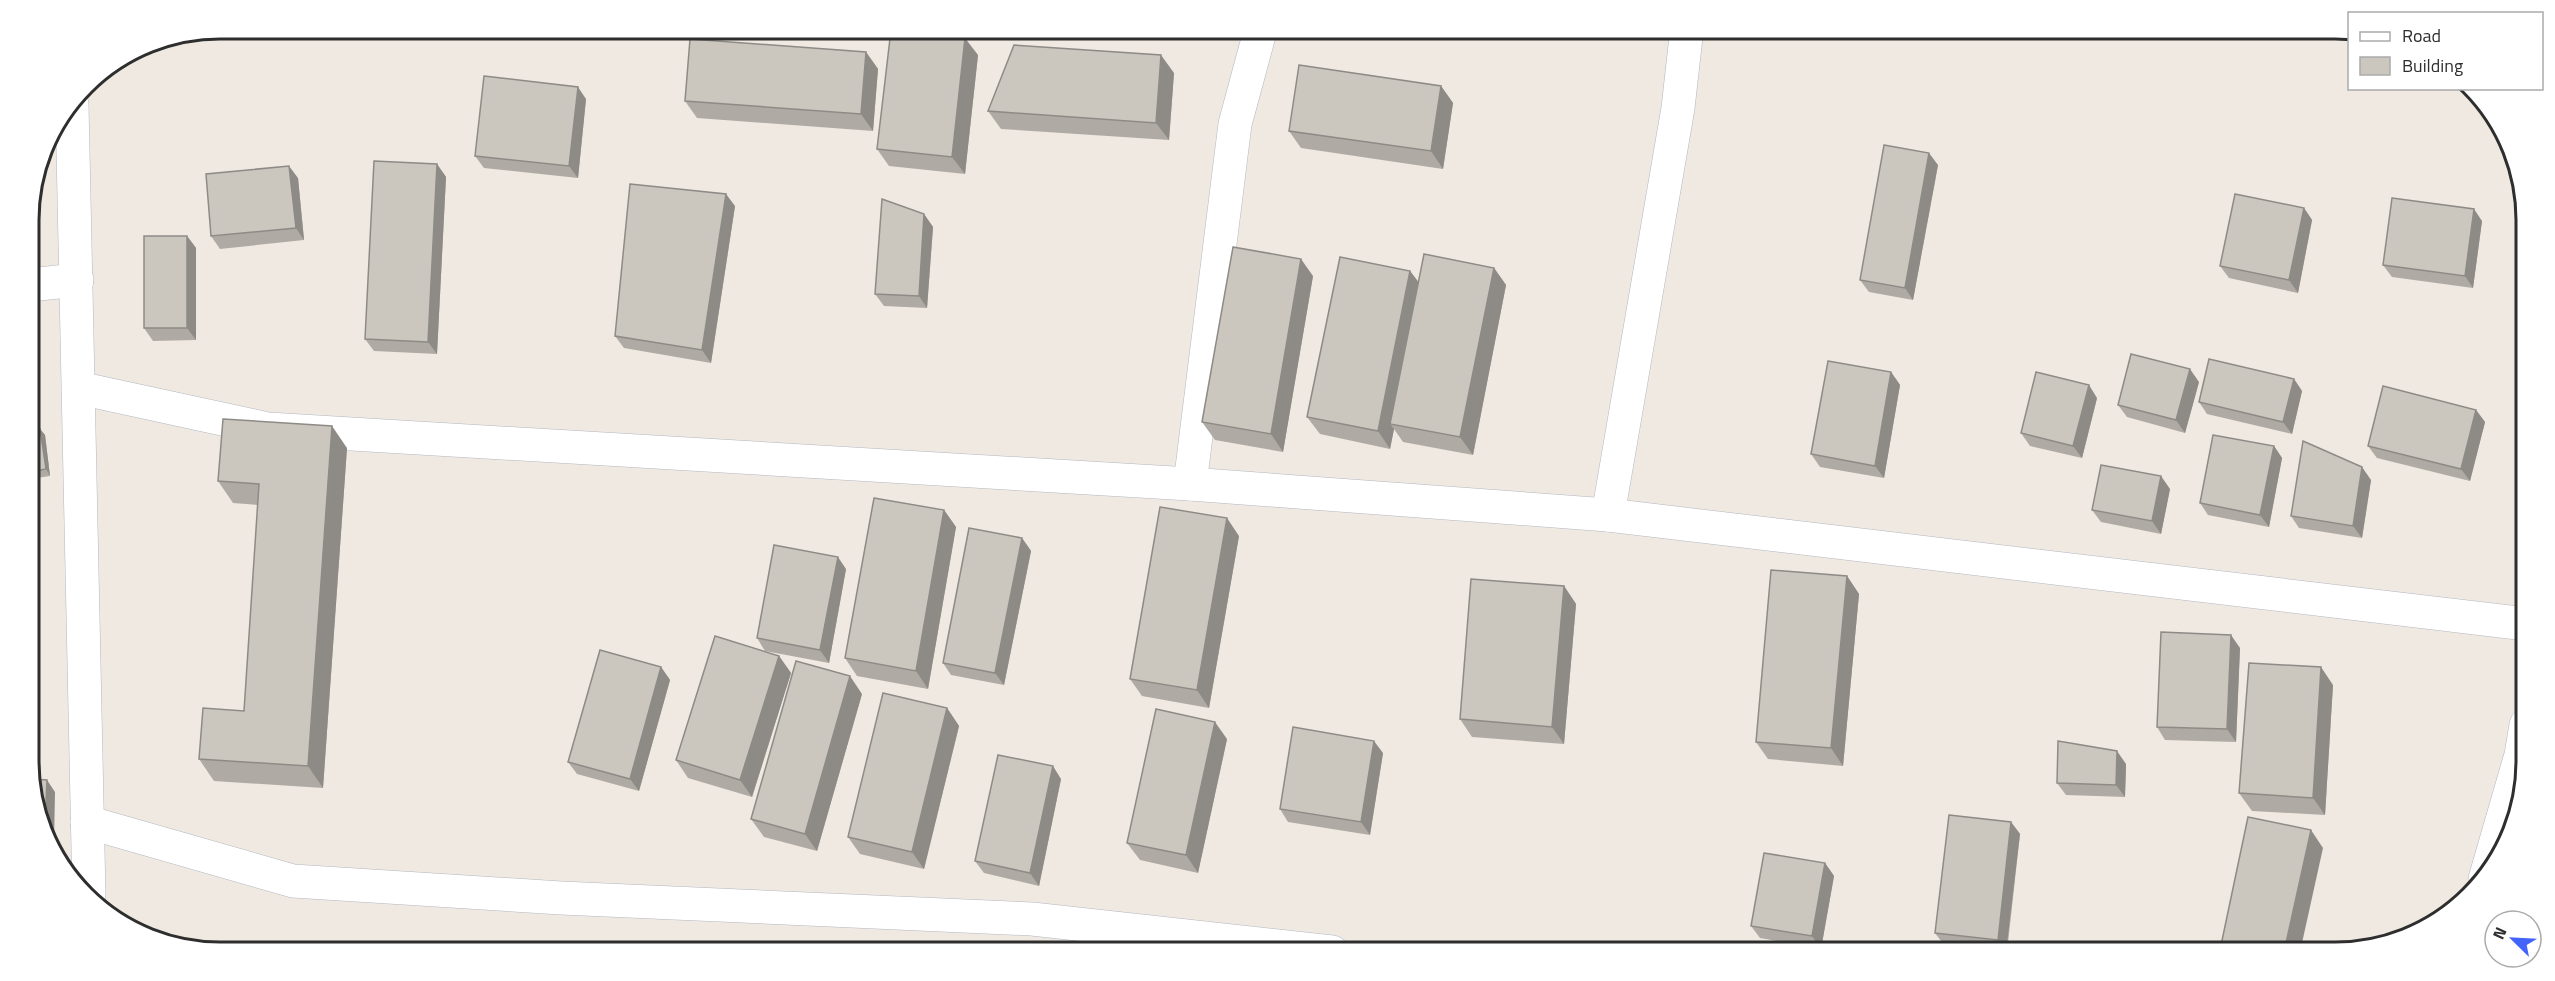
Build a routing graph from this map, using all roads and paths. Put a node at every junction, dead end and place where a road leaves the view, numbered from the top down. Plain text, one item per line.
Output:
1 (1258, 39) edge
2 (1686, 39) edge
3 (72, 115) edge
4 (77, 280) junction
5 (39, 284) edge
6 (79, 388) junction
7 (1190, 484) junction
8 (1608, 515) junction
9 (2516, 623) edge
10 (2515, 773) edge
11 (87, 822) junction
12 (2494, 849) edge
13 (89, 885) edge
14 (1241, 942) edge

1 - 7 street
2 - 8 street
3 - 4 street
4 - 5 street
4 - 6 street
6 - 7 street
6 - 11 street
7 - 8 street
8 - 9 street
10 - 12 street
11 - 13 street
11 - 14 street

